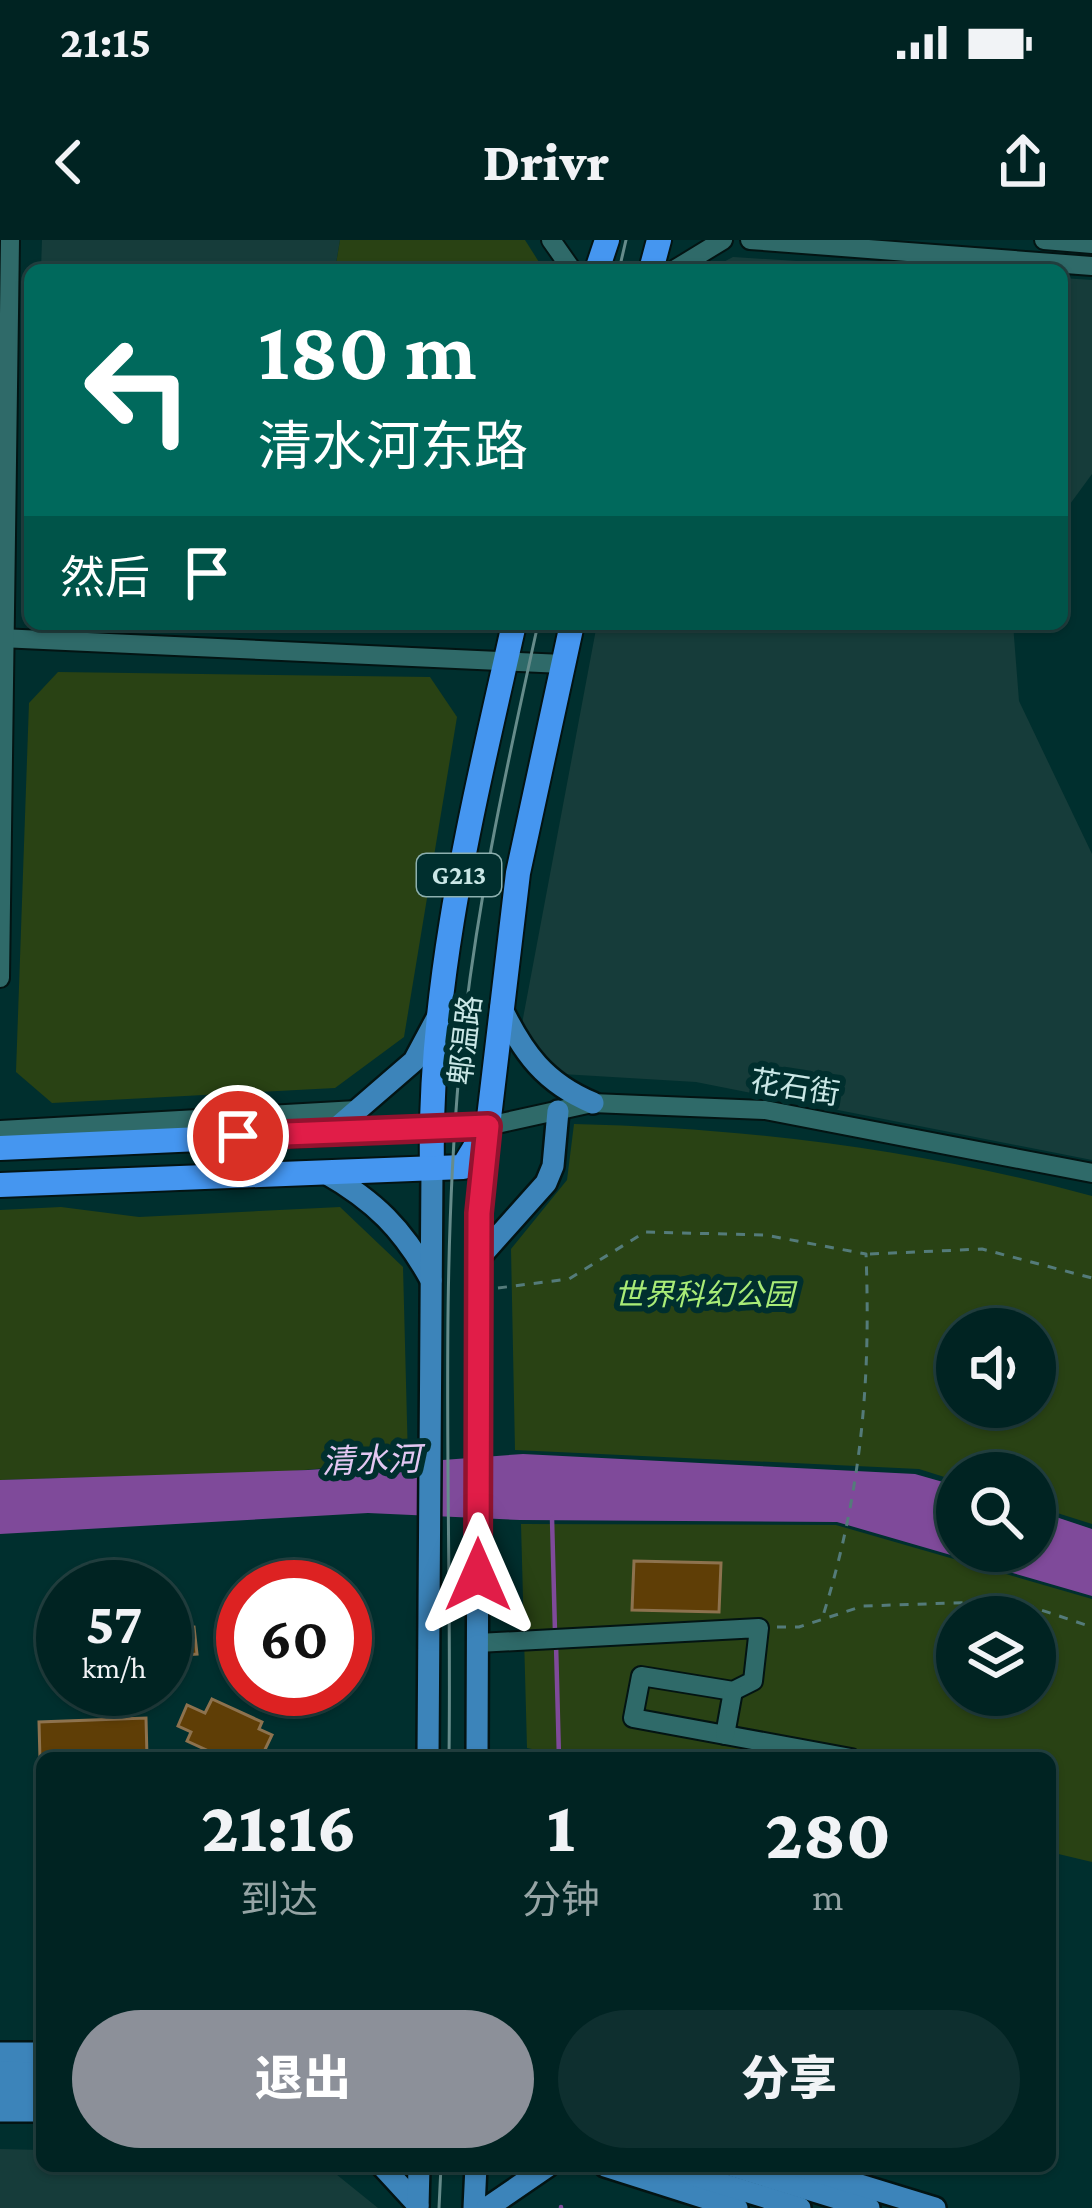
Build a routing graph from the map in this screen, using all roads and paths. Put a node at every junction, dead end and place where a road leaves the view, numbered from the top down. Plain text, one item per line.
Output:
1 (10, 240) edge
2 (723, 240) edge
3 (751, 240) edge
4 (1044, 240) edge
5 (1092, 244) edge
6 (684, 264) edge
7 (1066, 264) edge
8 (513, 630) edge
9 (571, 630) edge
10 (1, 638) edge
11 (507, 658) junction
12 (563, 664) junction
13 (0, 978) edge
14 (500, 1004) junction
15 (438, 1015) junction
16 (592, 1103) junction
17 (362, 1110) junction
18 (558, 1111) junction
19 (488, 1126) junction
20 (0, 1130) edge
21 (431, 1130) junction
22 (333, 1131) junction
23 (0, 1148) edge
24 (432, 1168) junction
25 (324, 1172) junction
26 (1092, 1173) edge
27 (0, 1185) edge
28 (866, 1254) junction
29 (479, 1258) junction
30 (1092, 1278) edge
31 (433, 1284) junction
32 (478, 1291) junction
33 (822, 1619) junction
34 (1092, 1627) edge
35 (759, 1628) junction
36 (478, 1643) junction
37 (734, 1690) junction
38 (725, 1735) junction
39 (428, 1752) edge
40 (477, 1752) edge
41 (818, 1752) edge
42 (0, 2053) edge
43 (36, 2053) edge
44 (0, 2072) edge
45 (36, 2073) edge
46 (0, 2092) edge
47 (36, 2092) edge
48 (0, 2111) edge
49 (36, 2111) edge
50 (387, 2172) edge
51 (419, 2172) edge
52 (476, 2172) edge
53 (539, 2172) edge
54 (624, 2172) edge
55 (683, 2172) edge
56 (752, 2172) edge
57 (818, 2172) edge
58 (418, 2206) edge
59 (474, 2208) edge
60 (488, 2208) edge
61 (736, 2208) edge
62 (800, 2208) edge
63 (869, 2208) edge
64 (935, 2208) edge

1 - 10 street
2 - 6 street
3 - 7 street
4 - 5 street
8 - 11 highway, 郫温路 / G213
9 - 12 highway, 郫温路 / G213
10 - 11 street
10 - 13 street
11 - 12 street
11 - 15 highway, 郫温路 / G213
12 - 14 highway, 郫温路 / G213
14 - 16 main road
14 - 19 highway, 郫温路 / G213
15 - 17 main road
15 - 21 highway, 郫温路 / G213
16 - 18 street, 花石街
16 - 26 street, 花石街
17 - 20 street
17 - 22 main road
18 - 19 street, 花石街
18 - 29 main road
19 - 21 highway
19 - 24 highway
19 - 29 main road, 郫温路
21 - 22 highway
21 - 24 highway, 郫温路
22 - 23 highway
24 - 25 highway
24 - 31 main road, 郫温路
25 - 27 highway
25 - 31 main road
28 - 30 path
28 - 32 path
28 - 33 path
29 - 32 main road, 郫温路
31 - 39 main road, 郫温路
32 - 36 main road, 郫温路
33 - 34 path
33 - 35 path
35 - 36 street
35 - 37 street
36 - 40 main road, 郫温路
37 - 38 street
37 - 38 street
38 - 41 street
42 - 43 main road
44 - 45 main road
46 - 47 main road
48 - 49 main road
50 - 58 main road
51 - 58 main road
52 - 59 main road
53 - 60 main road
54 - 61 main road
55 - 62 main road
56 - 63 main road
57 - 64 main road

